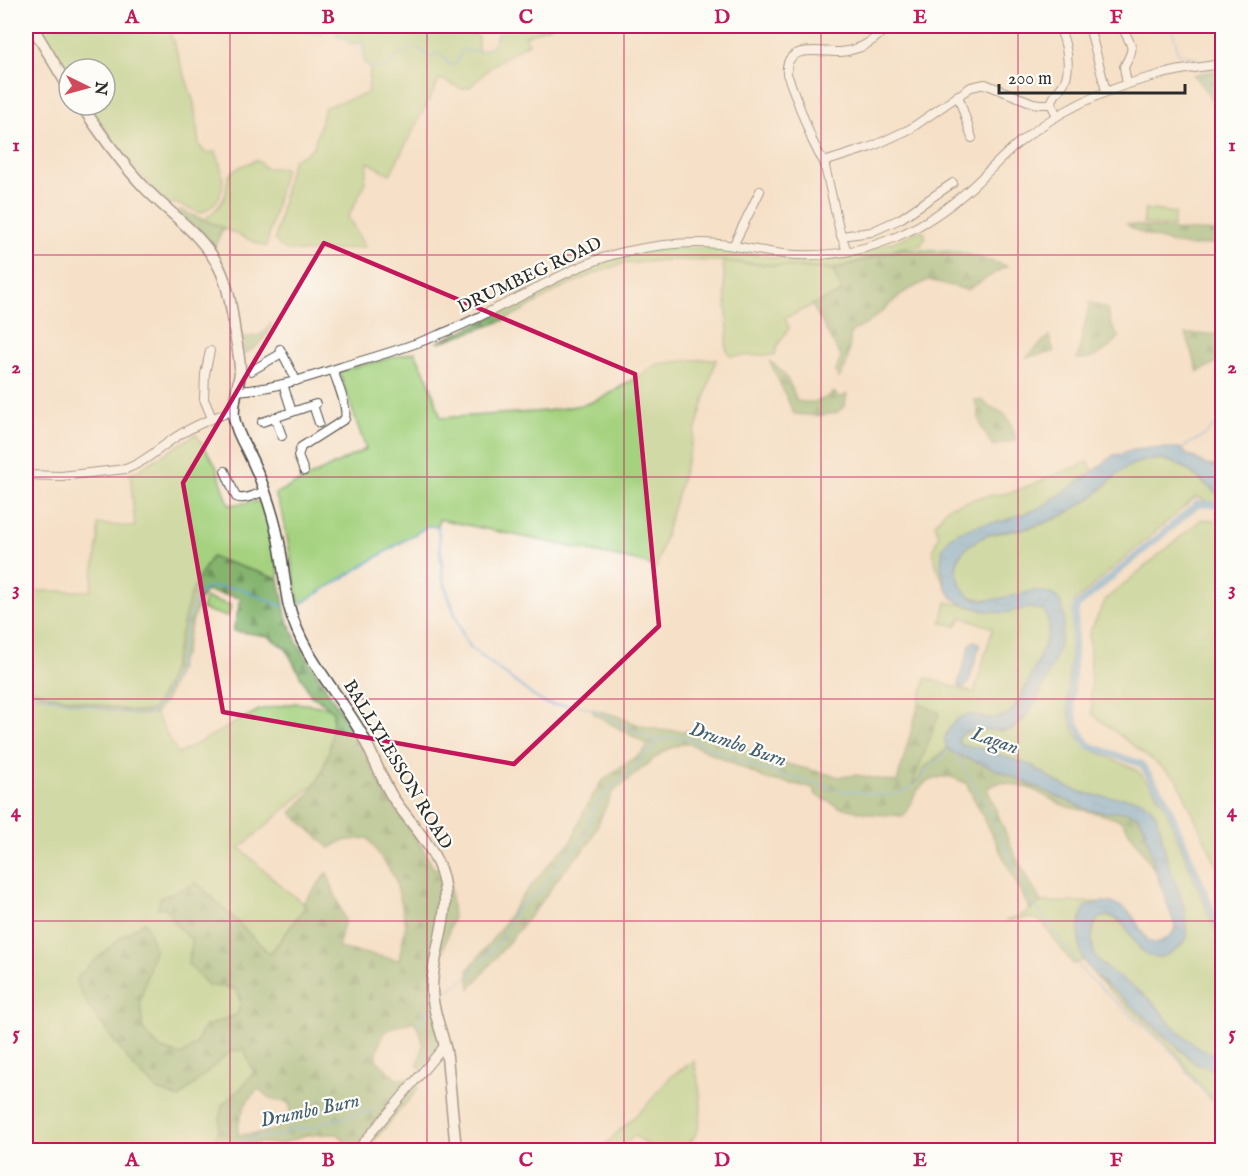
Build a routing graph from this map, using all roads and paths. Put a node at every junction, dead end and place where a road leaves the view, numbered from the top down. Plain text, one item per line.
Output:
1 (32, 26) edge
2 (889, 26) edge
3 (901, 26) edge
4 (1058, 26) edge
5 (1089, 26) edge
6 (1122, 26) edge
7 (1222, 64) edge
8 (57, 68) edge
9 (1127, 84) junction
10 (1106, 91) junction
11 (958, 95) junction
12 (1051, 104) junction
13 (1057, 115) junction
14 (90, 117) edge
15 (972, 138) dead end
16 (824, 162) junction
17 (953, 183) dead end
18 (760, 190) dead end
19 (841, 236) junction
20 (733, 246) junction
21 (847, 251) junction
22 (210, 351) dead end
23 (333, 370) junction
24 (251, 371) dead end
25 (296, 381) junction
26 (283, 384) junction
27 (237, 391) junction
28 (234, 410) junction
29 (292, 412) junction
30 (275, 417) junction
31 (212, 418) junction
32 (262, 422) dead end
33 (319, 423) dead end
34 (282, 436) dead end
35 (225, 471) dead end
36 (304, 471) dead end
37 (26, 475) edge
38 (265, 491) junction
39 (446, 1045) junction
40 (357, 1150) edge
41 (456, 1150) edge

1 - 8 main road
2 - 3 street
2 - 16 street
4 - 12 street
5 - 10 street
6 - 9 street
7 - 9 street, DRUMBEG ROAD
9 - 10 street, DRUMBEG ROAD
10 - 13 street, DRUMBEG ROAD
11 - 12 street
11 - 15 street
11 - 16 street
12 - 13 street
13 - 21 street, DRUMBEG ROAD
14 - 27 main road
16 - 19 street
17 - 19 street
18 - 20 street
19 - 21 street
20 - 21 street, DRUMBEG ROAD
20 - 23 street, DRUMBEG ROAD
22 - 31 street
23 - 25 street, DRUMBEG ROAD
23 - 36 street
24 - 25 street
25 - 26 street, DRUMBEG ROAD
26 - 27 street, DRUMBEG ROAD
26 - 29 street
27 - 28 main road
28 - 31 street
28 - 38 main road, BALLYLESSON ROAD
29 - 30 street
29 - 33 street
30 - 32 street
30 - 34 street
31 - 37 street
35 - 38 street
38 - 39 main road, BALLYLESSON ROAD
39 - 40 street
39 - 41 main road, BALLYLESSON ROAD

